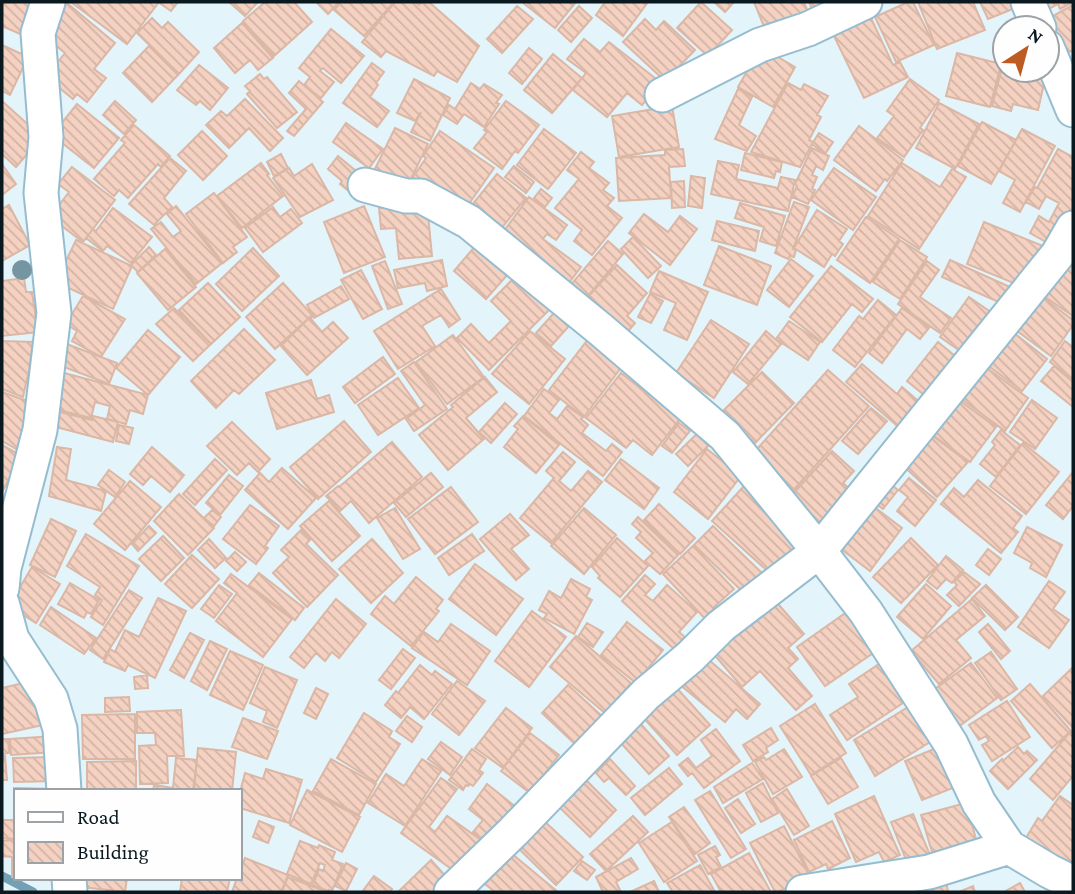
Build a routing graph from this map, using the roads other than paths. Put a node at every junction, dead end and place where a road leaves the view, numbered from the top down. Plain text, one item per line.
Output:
1 (48, 2) edge
2 (865, 2) edge
3 (1061, 81) edge
4 (662, 95) dead end
5 (1073, 110) edge
6 (365, 185) dead end
7 (1073, 228) edge
8 (819, 551) junction
9 (2, 588) edge
10 (2, 603) edge
11 (64, 789) edge
12 (1009, 847) junction
13 (1073, 883) edge
14 (451, 892) edge
15 (803, 892) edge

1 - 9 street
2 - 4 street
3 - 5 street
6 - 8 street
7 - 8 street
8 - 12 street
8 - 14 street
10 - 11 street
12 - 13 street
12 - 15 street

